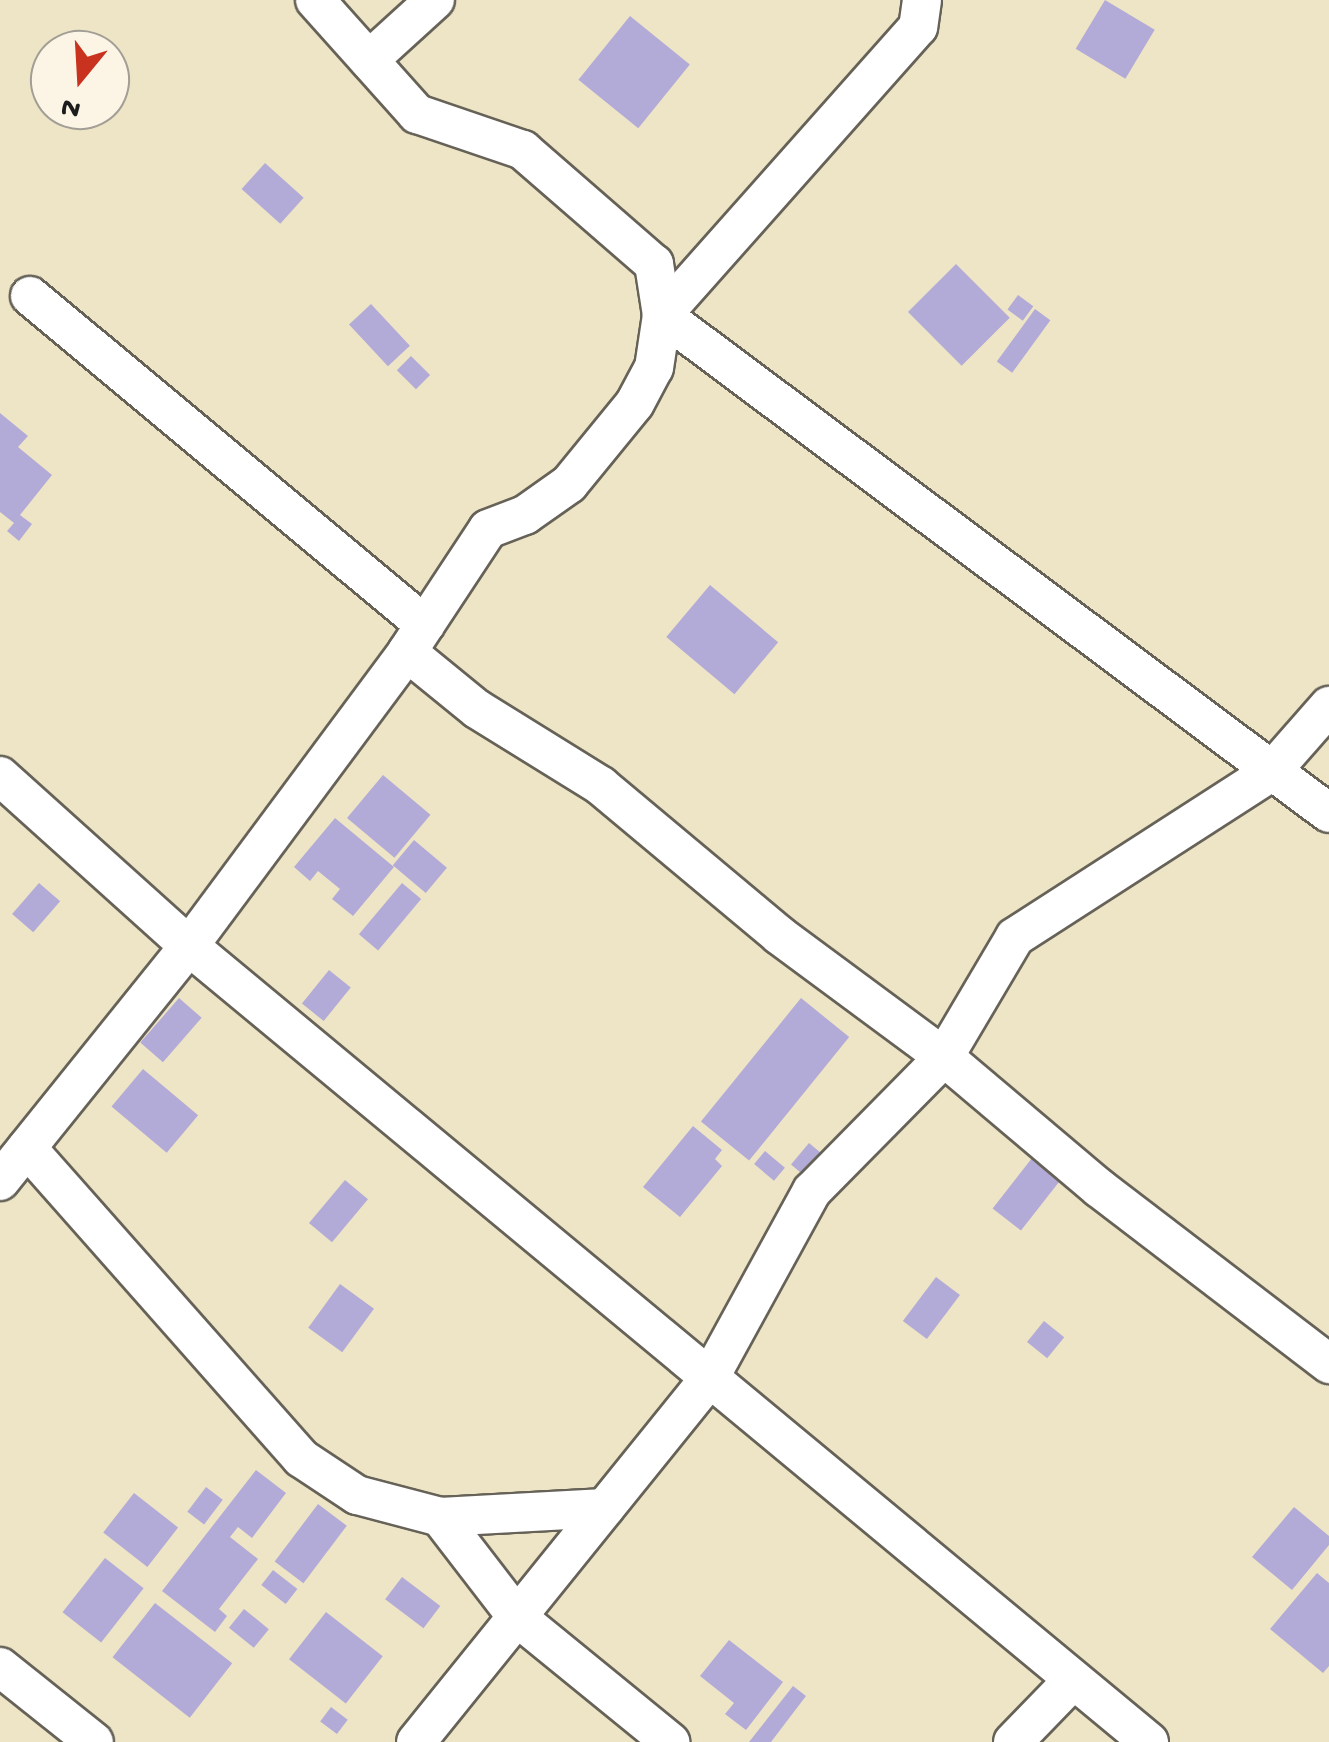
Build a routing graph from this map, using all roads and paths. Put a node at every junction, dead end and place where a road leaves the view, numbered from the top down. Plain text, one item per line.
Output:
1 (315, 0) edge
2 (435, 0) edge
3 (922, 0) edge
4 (369, 60) junction
5 (30, 296) dead end
6 (662, 315) junction
7 (416, 639) junction
8 (1329, 706) edge
9 (1271, 772) junction
10 (0, 776) edge
11 (1329, 813) edge
12 (189, 946) junction
13 (944, 1057) junction
14 (10, 1163) edge
15 (1329, 1364) edge
16 (710, 1377) junction
17 (605, 1508) junction
18 (440, 1517) junction
19 (517, 1617) junction
20 (0, 1667) edge
21 (1073, 1680) junction
22 (94, 1742) edge
23 (416, 1742) edge
24 (670, 1742) edge
25 (1013, 1742) edge
26 (1149, 1742) edge

1 - 4 street
2 - 4 street
3 - 6 street
4 - 6 street
5 - 7 street
6 - 7 street
6 - 9 street
7 - 12 street
7 - 13 street
8 - 9 street
9 - 11 street
9 - 13 street
10 - 12 street
12 - 14 street
12 - 16 street
13 - 15 street
13 - 16 street
14 - 18 street
16 - 17 street
16 - 21 street
17 - 18 street
17 - 19 street
18 - 19 street
19 - 23 street
19 - 24 street
20 - 22 street
21 - 25 street
21 - 26 street

